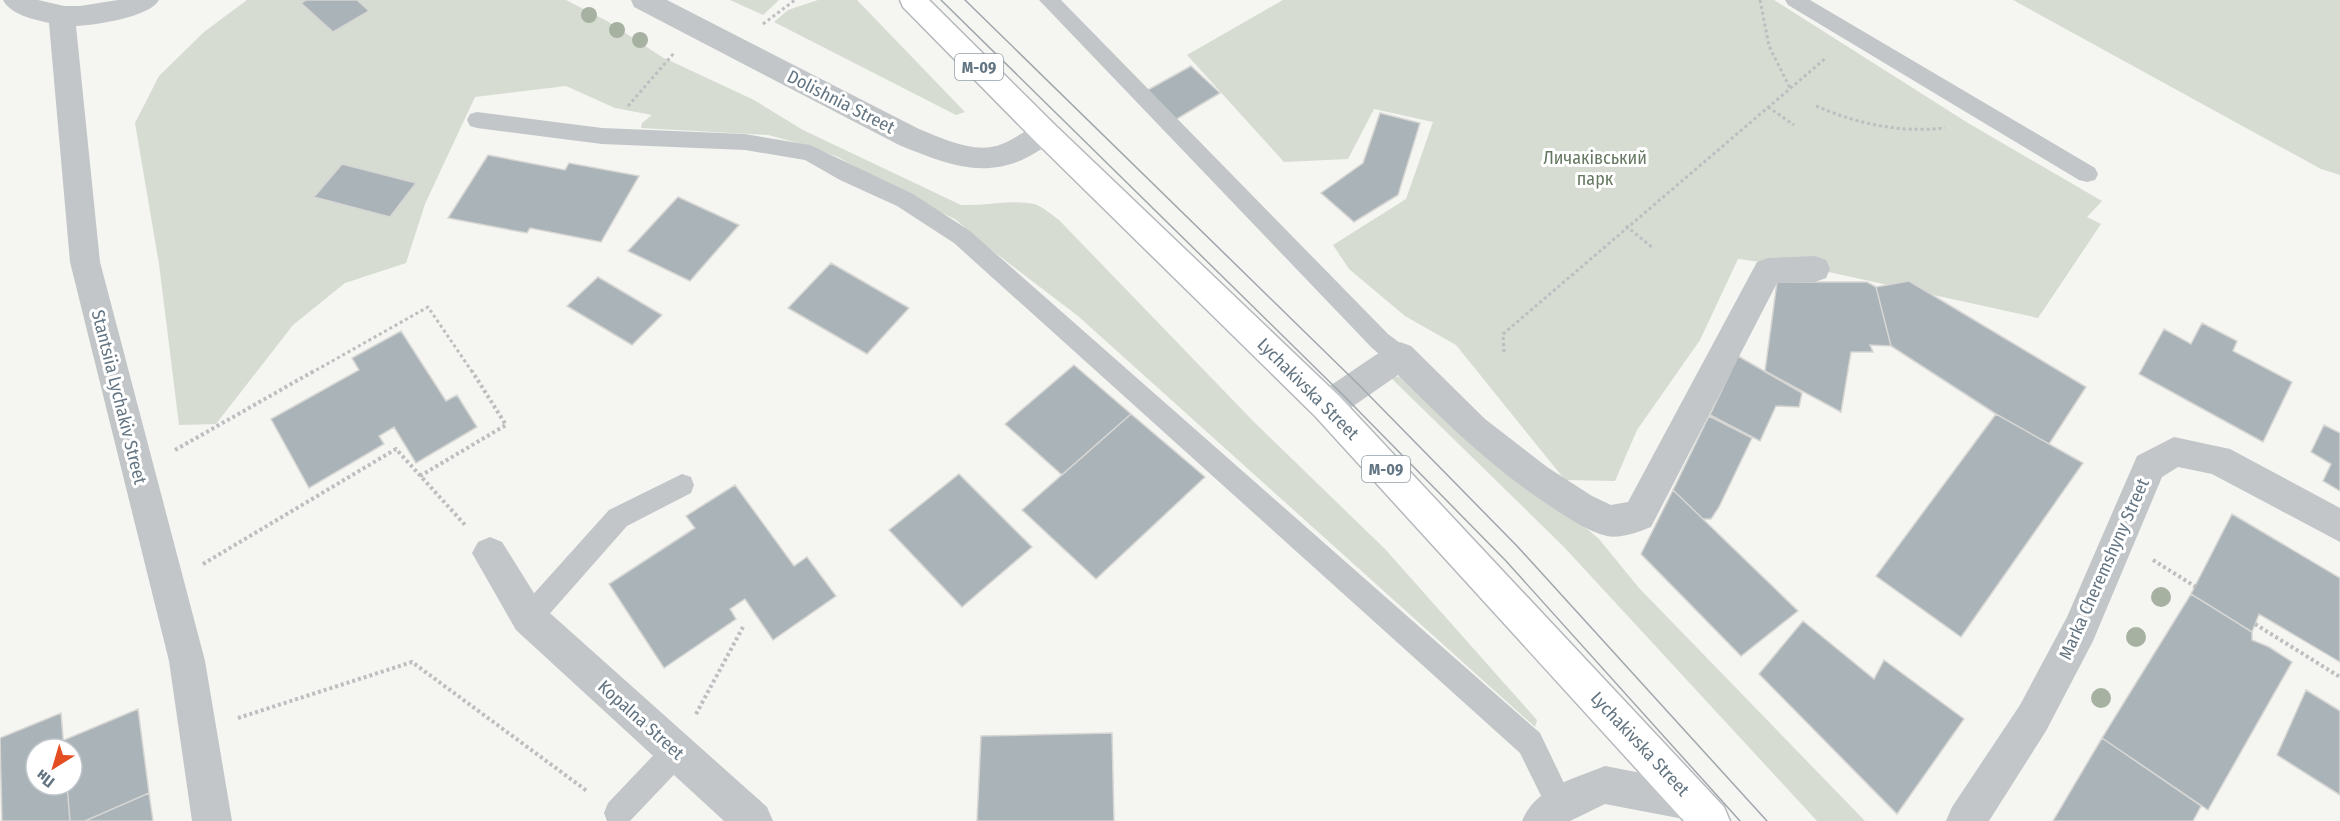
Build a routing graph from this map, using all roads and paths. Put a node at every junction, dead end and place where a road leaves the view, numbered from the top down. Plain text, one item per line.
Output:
1 (16, 0) edge
2 (146, 0) edge
3 (644, 0) edge
4 (795, 0) edge
5 (912, 0) edge
6 (1049, 0) edge
7 (1760, 0) edge
8 (1795, 0) edge
9 (62, 18) junction
10 (768, 21) dead end
11 (1853, 35) junction
12 (677, 49) dead end
13 (1790, 88) junction
14 (1816, 106) dead end
15 (628, 107) dead end
16 (1767, 107) junction
17 (1984, 113) junction
18 (477, 120) dead end
19 (1794, 125) dead end
20 (1045, 133) junction
21 (2087, 174) dead end
22 (1626, 226) junction
23 (1653, 248) dead end
24 (1815, 269) dead end
25 (1504, 352) dead end
26 (1400, 356) junction
27 (1327, 406) junction
28 (137, 471) junction
29 (420, 476) junction
30 (682, 485) dead end
31 (2340, 526) edge
32 (490, 553) joint
33 (2146, 556) dead end
34 (168, 585) junction
35 (2196, 587) dead end
36 (529, 618) junction
37 (2255, 624) dead end
38 (743, 627) dead end
39 (2340, 677) edge
40 (198, 731) junction
41 (676, 752) junction
42 (1551, 812) edge
43 (1702, 812) edge
44 (618, 813) joint
45 (212, 821) edge
46 (753, 821) edge
47 (1966, 821) edge

1 - 9 street
2 - 9 street
3 - 20 street, Dolishnia Street
4 - 10 path
5 - 20 main road, Lychakivska Street / М-09
6 - 26 lane
7 - 13 path
8 - 11 lane
9 - 28 street, Stantsiia Lychakiv Street
11 - 13 path
11 - 17 lane
12 - 15 path
13 - 16 path
14 - 17 path
16 - 19 path
16 - 22 path
17 - 21 lane
18 - 42 lane
20 - 27 main road, Lychakivska Street / М-09
22 - 23 path
22 - 25 path
24 - 26 street
26 - 27 street
27 - 43 main road, Lychakivska Street / М-09
28 - 29 path
28 - 34 street, Stantsiia Lychakiv Street
29 - 32 path
29 - 34 path
30 - 36 lane
31 - 47 street, Marka Cheremshyny Street
32 - 36 street, Kopalna Street
33 - 35 path
34 - 40 street, Stantsiia Lychakiv Street
36 - 41 street, Kopalna Street
37 - 39 path
38 - 41 path
40 - 44 path
40 - 45 street, Stantsiia Lychakiv Street
41 - 44 lane
41 - 46 street, Kopalna Street
42 - 43 street

